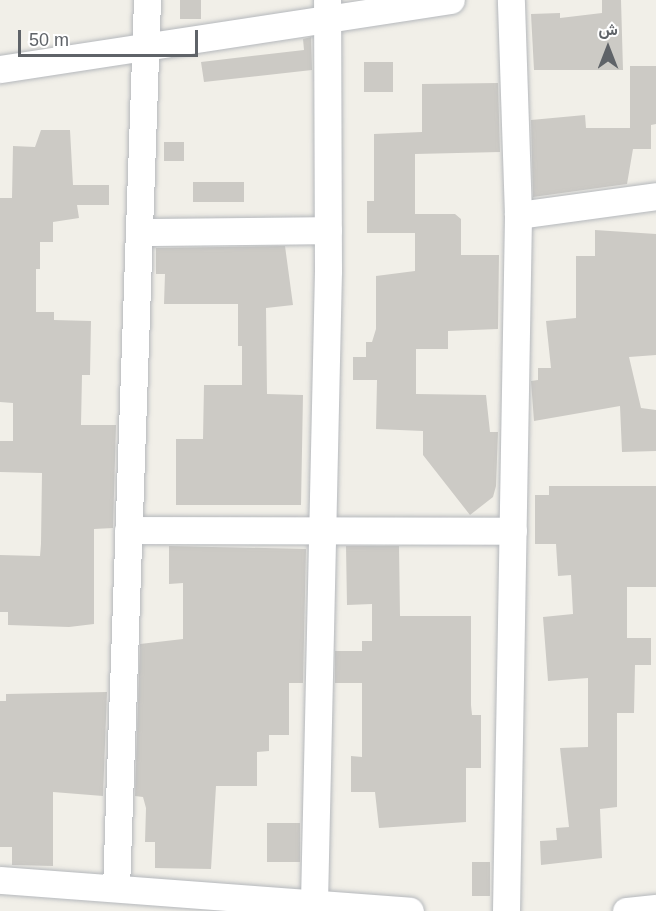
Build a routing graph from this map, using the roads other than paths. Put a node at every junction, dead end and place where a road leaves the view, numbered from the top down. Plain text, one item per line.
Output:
1 (147, 0) edge
2 (452, 0) edge
3 (511, 0) edge
4 (327, 10) edge
5 (148, 49) junction
6 (0, 69) edge
7 (656, 196) edge
8 (518, 215) junction
9 (328, 230) junction
10 (141, 232) junction
11 (319, 528) junction
12 (128, 530) junction
13 (513, 531) junction
14 (0, 880) edge
15 (116, 888) junction
16 (314, 902) junction
17 (656, 908) edge
18 (410, 911) edge
19 (506, 911) edge
20 (626, 911) edge

1 - 5 street
2 - 4 street
3 - 8 street
4 - 5 street
4 - 9 street
5 - 6 street
5 - 10 street
7 - 8 street
8 - 13 street
9 - 10 street
9 - 11 street
10 - 12 street
11 - 12 street
11 - 13 street
11 - 16 street
12 - 15 street
13 - 19 street
14 - 15 street
15 - 16 street
16 - 18 street
17 - 20 street

